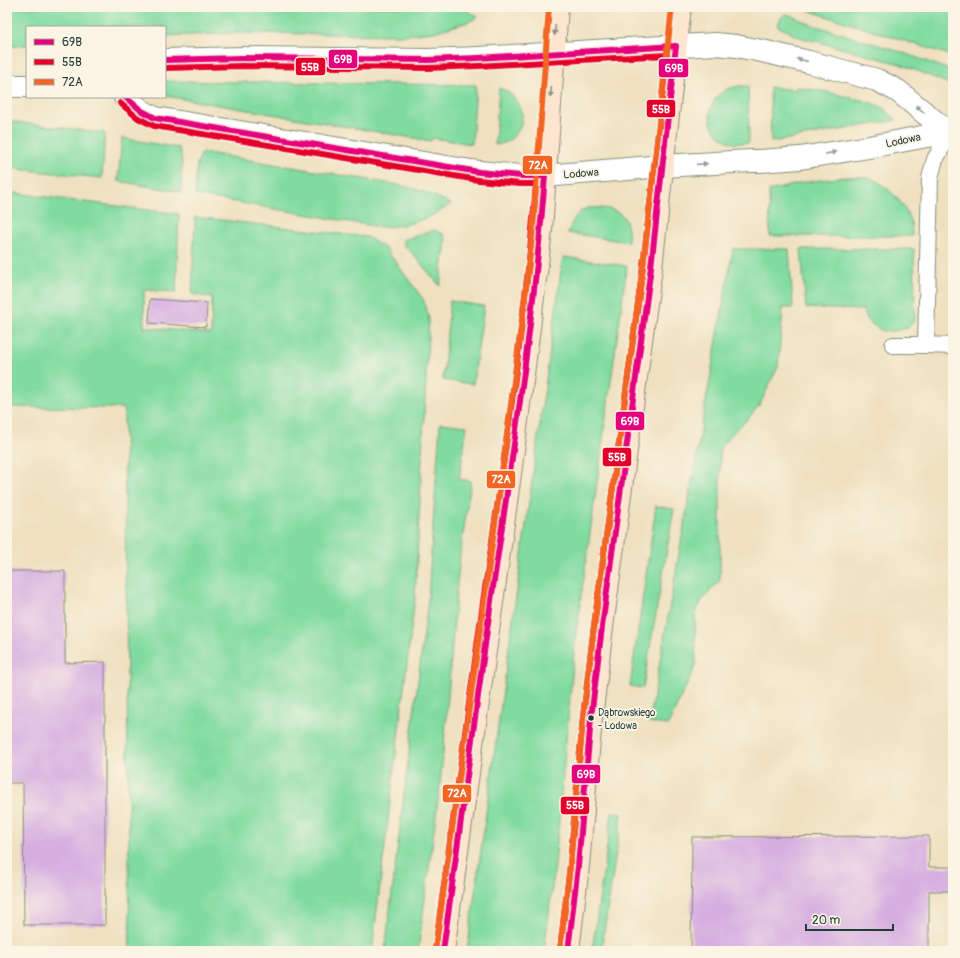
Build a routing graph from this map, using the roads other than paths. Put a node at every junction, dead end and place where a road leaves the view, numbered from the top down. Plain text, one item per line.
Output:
1 (557, 7) edge
2 (680, 7) edge
3 (676, 46) junction
4 (554, 53) junction
5 (166, 60) edge
6 (7, 86) edge
7 (26, 86) edge
8 (126, 98) edge
9 (952, 137) edge
10 (663, 166) junction
11 (545, 176) junction
12 (893, 345) dead end
13 (926, 345) junction
14 (953, 346) edge
15 (443, 951) edge
16 (568, 951) edge

1 -> 4 main road
2 - 3 main road
3 - 4 street, Lodowa
9 -> 3 street, Lodowa
3 - 10 main road
4 - 5 street, Lodowa
4 -> 11 main road
6 - 7 street
8 - 11 street, Lodowa
10 -> 9 street, Lodowa
9 - 13 lane
10 - 11 street, Lodowa
10 - 16 main road
11 - 15 main road
12 - 13 lane
13 - 14 lane

